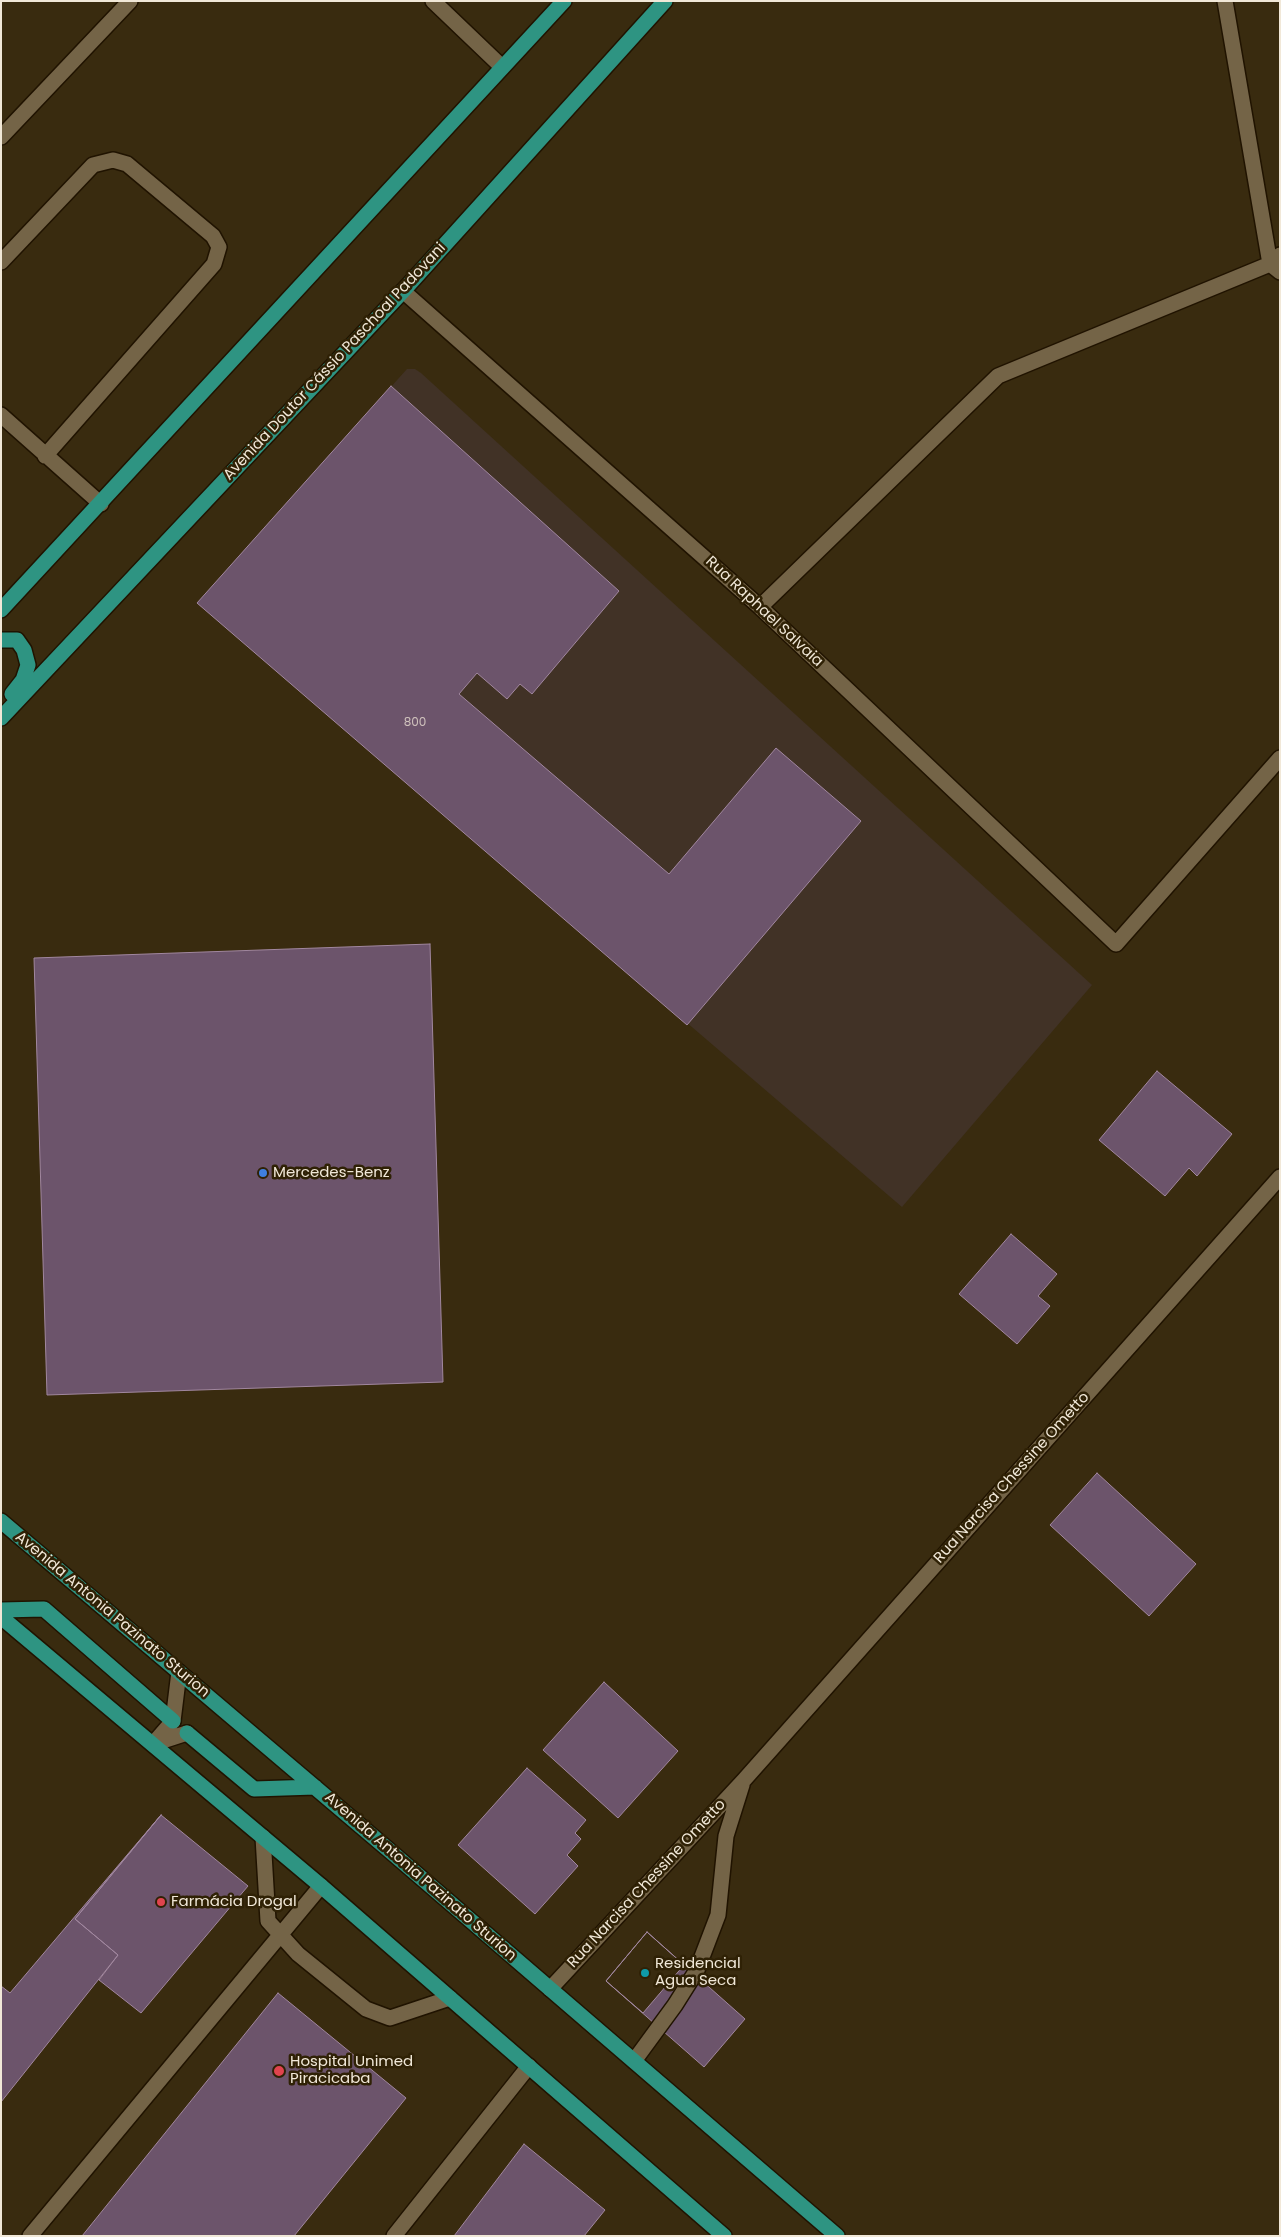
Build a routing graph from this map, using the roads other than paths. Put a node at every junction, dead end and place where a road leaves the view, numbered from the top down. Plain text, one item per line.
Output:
1 (130, 1) edge
2 (432, 1) edge
3 (564, 1) edge
4 (665, 1) edge
5 (1225, 1) edge
6 (502, 67) junction
7 (1, 137) edge
8 (1, 262) edge
9 (1276, 264) edge
10 (403, 291) junction
11 (1, 415) edge
12 (45, 456) junction
13 (101, 504) junction
14 (760, 607) junction
15 (1, 610) edge
16 (1, 640) edge
17 (4, 715) edge
18 (1280, 758) edge
19 (1280, 1177) edge
20 (1, 1521) edge
21 (1, 1610) edge
22 (1, 1617) edge
23 (179, 1672) junction
24 (173, 1721) junction
25 (187, 1733) joint
26 (153, 1744) junction
27 (744, 1780) junction
28 (315, 1788) junction
29 (263, 1837) junction
30 (321, 1886) junction
31 (280, 1935) junction
32 (550, 1989) junction
33 (450, 1998) junction
34 (634, 2062) junction
35 (529, 2066) junction
36 (30, 2236) edge
37 (394, 2236) edge
38 (724, 2236) edge
39 (836, 2236) edge

1 - 7 street
2 - 6 street
3 - 6 main road
4 - 10 main road, Avenida Doutor Cássio Paschoal Padovani
5 - 9 street
6 - 13 main road
8 - 12 street
9 - 14 street
10 - 14 street, Rua Raphael Salvaia
10 - 17 main road, Avenida Doutor Cássio Paschoal Padovani
11 - 12 street
12 - 13 street
13 - 15 main road
14 - 18 street, Rua Raphael Salvaia
16 - 17 main road
19 - 27 street, Rua Narcisa Chessine Ometto
20 - 23 main road, Avenida Antonia Pazinato Sturion
21 - 24 main road
22 - 26 main road
23 - 24 street
23 - 28 main road, Avenida Antonia Pazinato Sturion
24 - 26 street
25 - 26 street
25 - 28 main road
26 - 29 main road
27 - 32 street, Rua Narcisa Chessine Ometto
27 - 34 street, Rua Narcisa Chessine Ometto
28 - 32 main road, Avenida Antonia Pazinato Sturion
29 - 30 main road
29 - 31 street
30 - 31 street
30 - 33 main road
31 - 33 street
31 - 36 street
32 - 34 main road, Avenida Antonia Pazinato Sturion
33 - 35 main road
34 - 39 main road, Avenida Antonia Pazinato Sturion
35 - 37 street
35 - 38 main road

